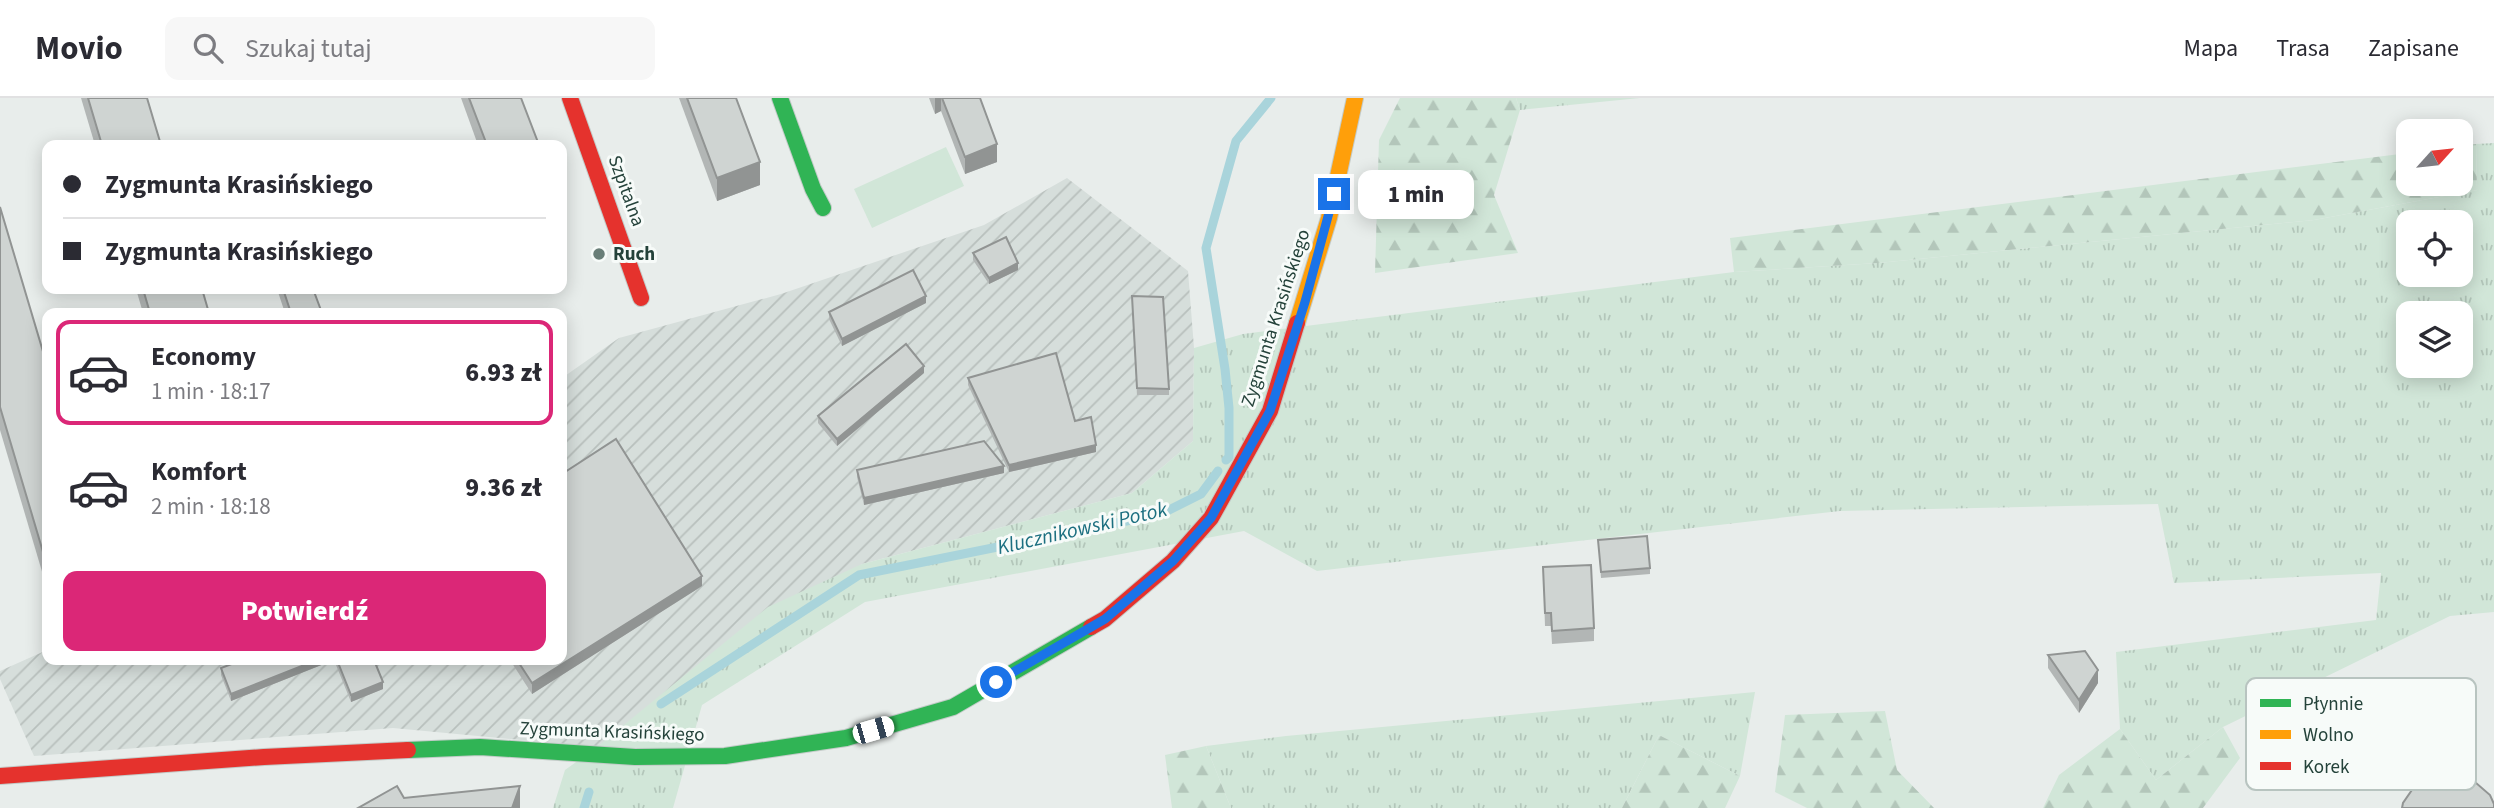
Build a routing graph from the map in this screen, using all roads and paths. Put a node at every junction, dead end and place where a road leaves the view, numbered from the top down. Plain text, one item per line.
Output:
1 (570, 98) edge
2 (780, 98) edge
3 (1355, 98) edge
4 (823, 208) dead end
5 (641, 298) dead end
6 (0, 776) edge

1 - 5 street, Szpitalna
2 - 4 street
3 - 6 street, Zygmunta Krasińskiego

